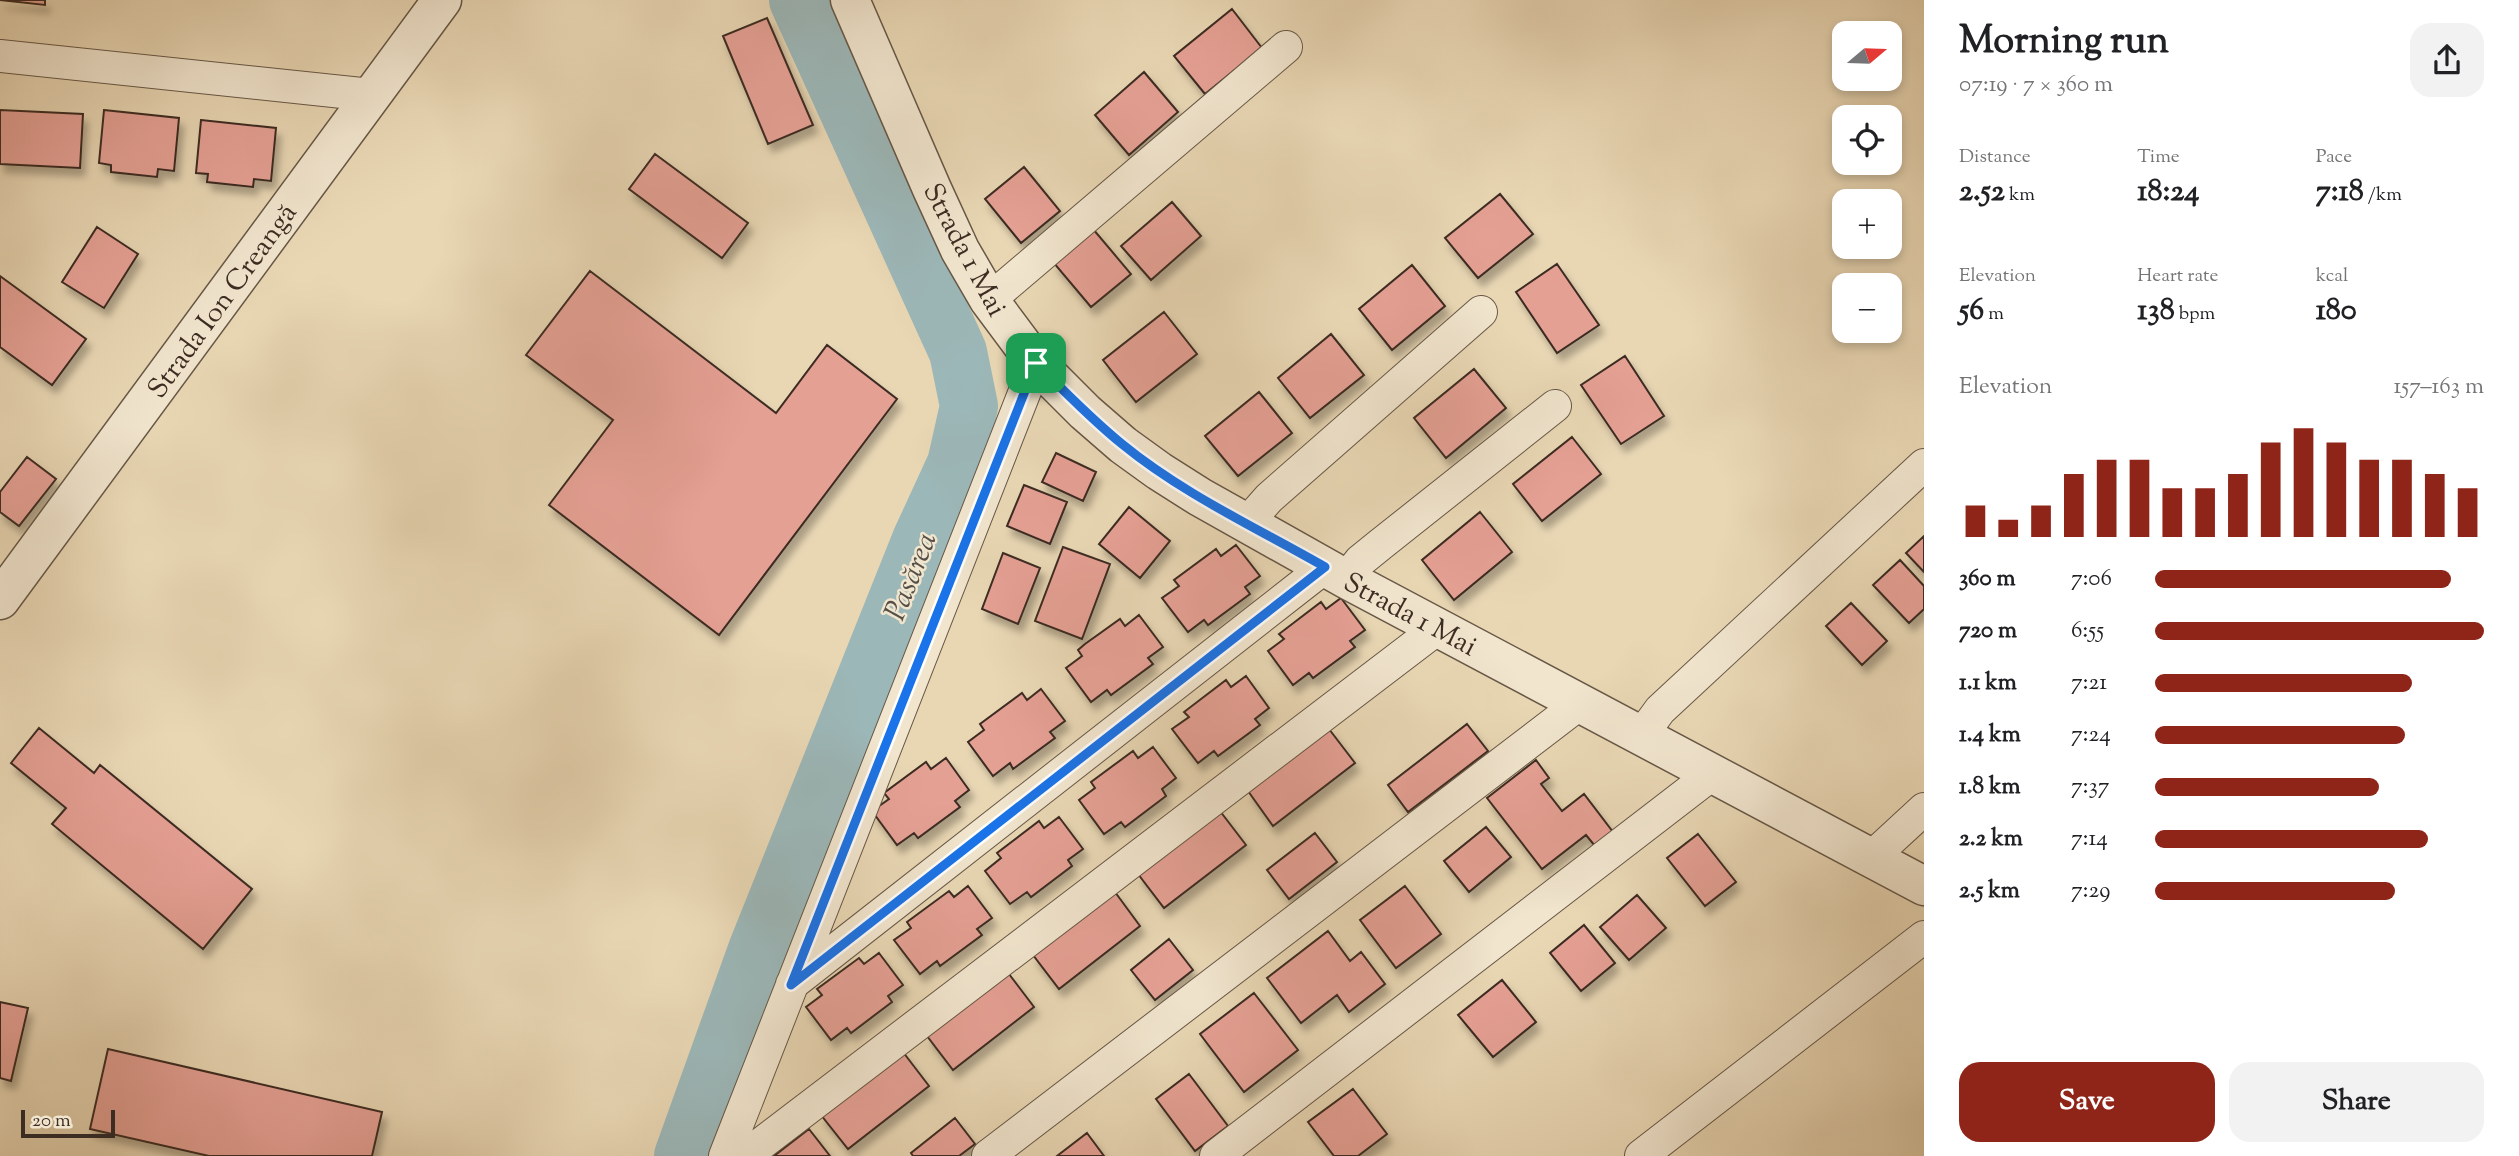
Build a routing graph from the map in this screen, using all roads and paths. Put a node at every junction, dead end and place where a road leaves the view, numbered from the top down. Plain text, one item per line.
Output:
1 (442, 0) edge
2 (850, 0) edge
3 (1286, 47) dead end
4 (0, 56) edge
5 (371, 95) junction
6 (989, 300) junction
7 (1481, 312) dead end
8 (1036, 363) junction
9 (1555, 406) dead end
10 (1924, 465) edge
11 (1247, 523) junction
12 (1336, 573) junction
13 (0, 600) edge
14 (1438, 628) junction
15 (1579, 704) junction
16 (1641, 736) junction
17 (1712, 774) junction
18 (1924, 809) edge
19 (1872, 857) junction
20 (1924, 886) edge
21 (1924, 937) edge
22 (791, 985) junction
23 (725, 1156) edge
24 (746, 1156) edge
25 (988, 1156) edge
26 (1216, 1156) edge
27 (1641, 1156) edge

1 - 5 street, Strada Ion Creangă
2 - 6 street, Strada 1 Mai
3 - 6 street
4 - 5 street
5 - 13 street, Strada Ion Creangă
6 - 8 street, Strada 1 Mai
7 - 11 street
8 - 11 street, Strada 1 Mai
8 - 22 street
9 - 12 street
10 - 16 street
11 - 12 street, Strada 1 Mai
12 - 14 street, Strada 1 Mai
12 - 22 street
14 - 15 street, Strada 1 Mai
14 - 24 street
15 - 16 street, Strada 1 Mai
15 - 25 street
16 - 17 street, Strada 1 Mai
17 - 19 street, Strada 1 Mai
17 - 26 street
18 - 19 street
19 - 20 street, Strada 1 Mai
21 - 27 street
22 - 23 street

